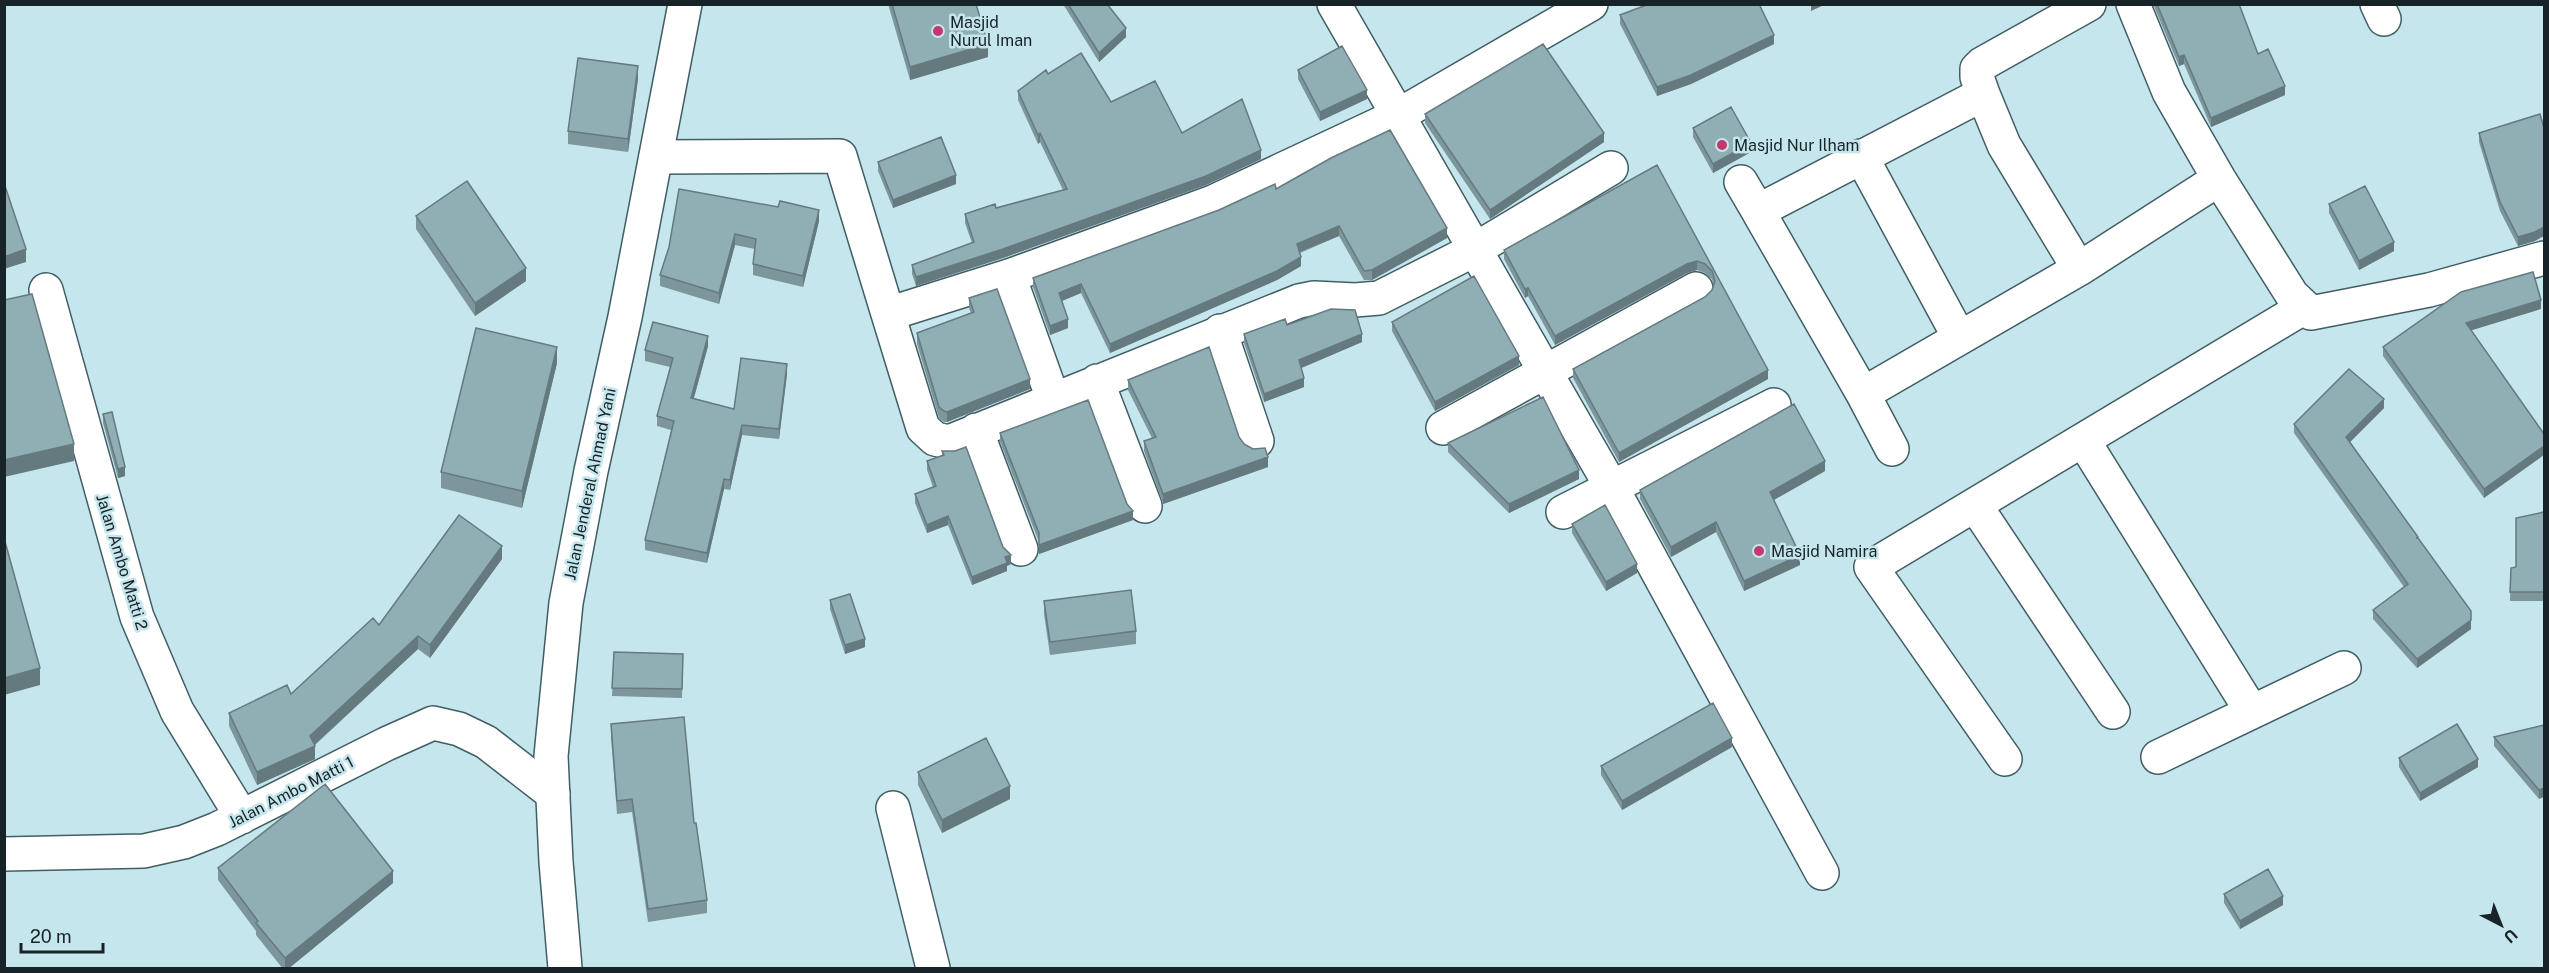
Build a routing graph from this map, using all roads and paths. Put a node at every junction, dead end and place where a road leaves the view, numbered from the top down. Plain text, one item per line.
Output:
1 (685, 4) edge
2 (1334, 4) edge
3 (1591, 4) edge
4 (2089, 4) edge
5 (2133, 4) edge
6 (1983, 94) junction
7 (1399, 115) junction
8 (1861, 156) junction
9 (656, 157) junction
10 (1611, 168) dead end
11 (2219, 179) junction
12 (1741, 182) dead end
13 (1758, 210) junction
14 (1476, 249) junction
15 (2544, 258) edge
16 (2079, 269) junction
17 (1010, 276) junction
18 (1696, 289) dead end
19 (46, 290) dead end
20 (2303, 308) junction
21 (888, 314) junction
22 (1220, 331) junction
23 (1959, 338) junction
24 (1546, 371) junction
25 (1097, 381) junction
26 (1863, 394) junction
27 (1053, 399) junction
28 (1774, 405) dead end
29 (1443, 428) dead end
30 (976, 430) junction
31 (2083, 440) junction
32 (1257, 441) dead end
33 (1892, 449) dead end
34 (1612, 488) junction
35 (1975, 505) junction
36 (1145, 507) dead end
37 (1563, 512) dead end
38 (1021, 549) dead end
39 (2344, 668) dead end
40 (2113, 712) dead end
41 (2252, 712) junction
42 (2157, 757) dead end
43 (2005, 759) dead end
44 (553, 794) junction
45 (893, 808) dead end
46 (242, 816) junction
47 (4, 854) edge
48 (1822, 873) dead end
49 (565, 969) edge
50 (933, 969) edge

1 - 9 main road, Jalan Jenderal Ahmad Yani
2 - 7 main road
3 - 7 main road
4 - 6 main road
5 - 11 main road
6 - 8 main road
6 - 16 main road
7 - 14 main road
7 - 17 main road
8 - 13 main road
8 - 23 main road
9 - 21 main road
9 - 44 main road, Jalan Jenderal Ahmad Yani
10 - 14 main road
11 - 16 main road
11 - 20 main road
12 - 13 main road
13 - 26 main road
14 - 22 main road
14 - 24 main road
15 - 20 main road
16 - 23 main road
17 - 21 main road
17 - 27 main road
18 - 24 main road
19 - 46 main road, Jalan Ambo Matti 2
20 - 31 main road
21 - 30 main road
22 - 25 main road
22 - 32 main road
23 - 26 main road
24 - 29 main road
24 - 34 main road
25 - 27 main road
25 - 36 main road
26 - 33 main road
27 - 30 main road
28 - 34 main road
30 - 38 main road
31 - 35 main road
31 - 41 main road
34 - 37 main road
34 - 48 main road
35 - 40 main road
35 - 43 main road
39 - 41 main road
41 - 42 main road
44 - 46 main road, Jalan Ambo Matti 1
44 - 49 main road, Jalan Jenderal Ahmad Yani
45 - 50 main road
46 - 47 main road, Jalan Ambo Matti 1

